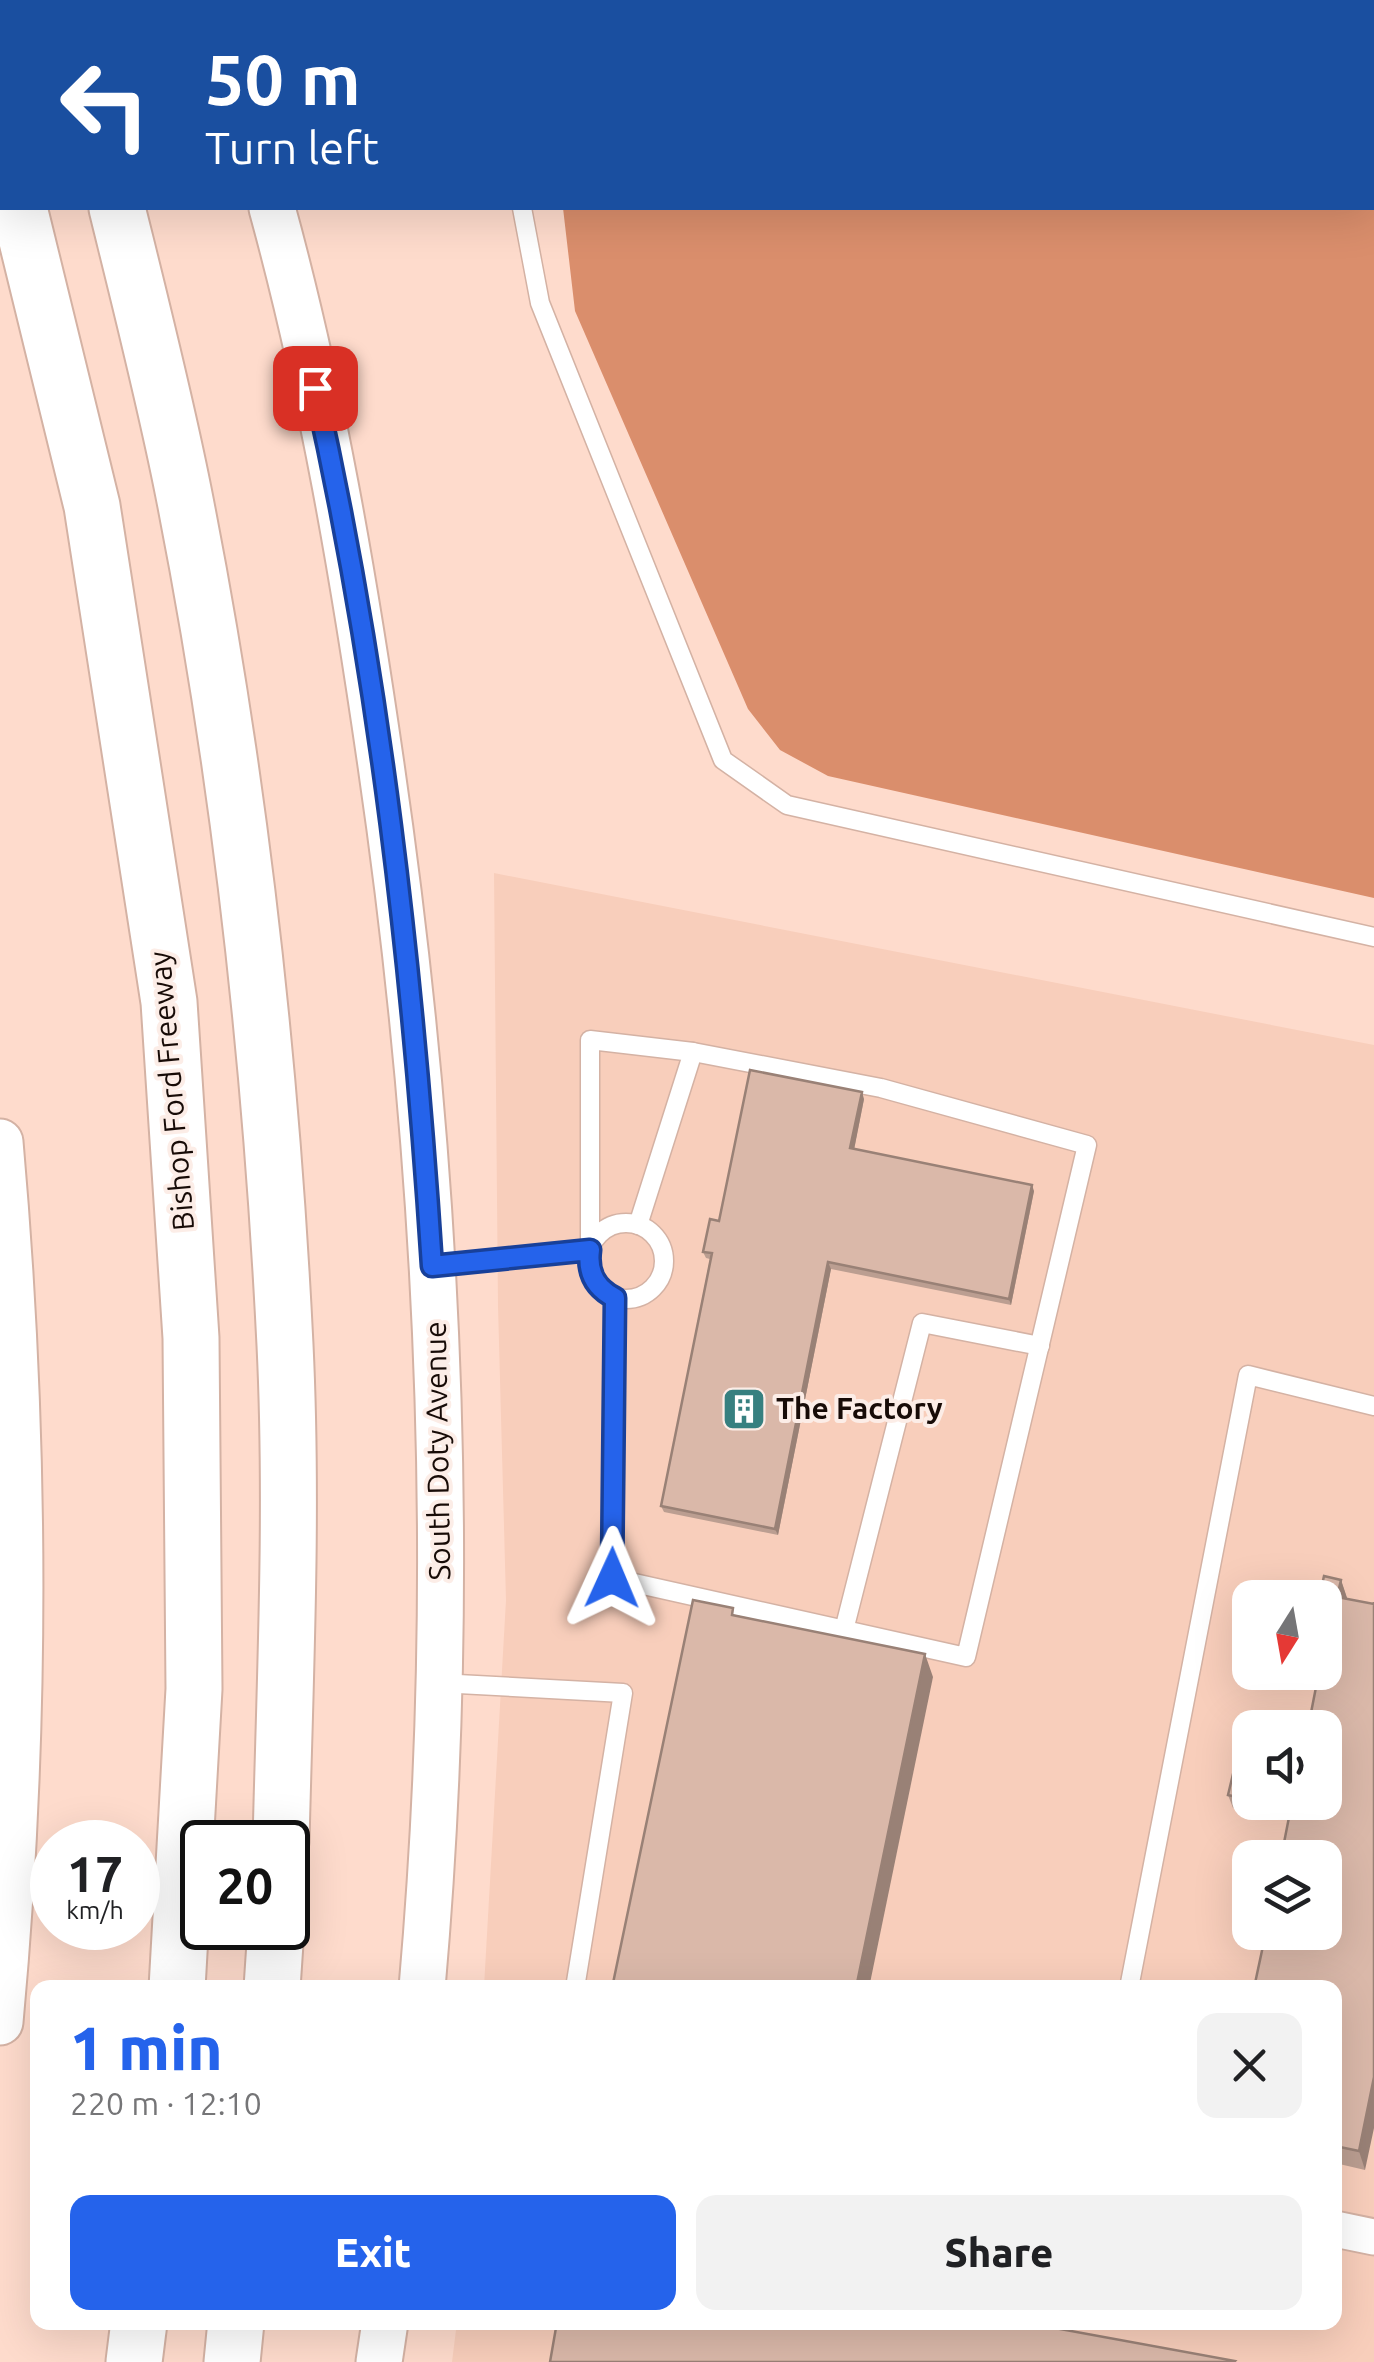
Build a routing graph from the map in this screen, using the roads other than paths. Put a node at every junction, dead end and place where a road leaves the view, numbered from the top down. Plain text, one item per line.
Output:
1 (19, 210) edge
2 (116, 210) edge
3 (272, 210) edge
4 (522, 210) edge
5 (1374, 937) edge
6 (693, 1052) junction
7 (0, 1142) edge
8 (638, 1225) junction
9 (590, 1250) junction
10 (432, 1266) junction
11 (615, 1298) junction
12 (1040, 1346) junction
13 (1374, 1406) edge
14 (844, 1630) junction
15 (439, 1683) junction
16 (282, 1820) edge
17 (275, 1950) edge
18 (177, 1980) edge
19 (273, 1980) edge
20 (423, 1980) edge
21 (575, 1980) edge
22 (1131, 1980) edge
23 (0, 2022) edge
24 (1342, 2230) edge
25 (1374, 2237) edge
26 (138, 2330) edge
27 (235, 2330) edge
28 (384, 2330) edge
29 (134, 2362) edge
30 (232, 2362) edge
31 (379, 2362) edge

1 - 18 highway, Bishop Ford Freeway
2 - 16 highway
3 - 10 street, South Doty Avenue
4 - 5 lane
6 - 8 lane
6 - 9 lane
6 - 12 lane
7 - 23 street
8 - 9 lane
8 - 11 lane
9 - 10 lane
9 - 11 lane
10 - 15 street, South Doty Avenue
11 - 14 lane
12 - 14 lane
12 - 14 lane
13 - 22 lane
15 - 20 street, South Doty Avenue
15 - 21 lane
17 - 19 highway
24 - 25 street
26 - 29 highway
27 - 30 highway
28 - 31 street

